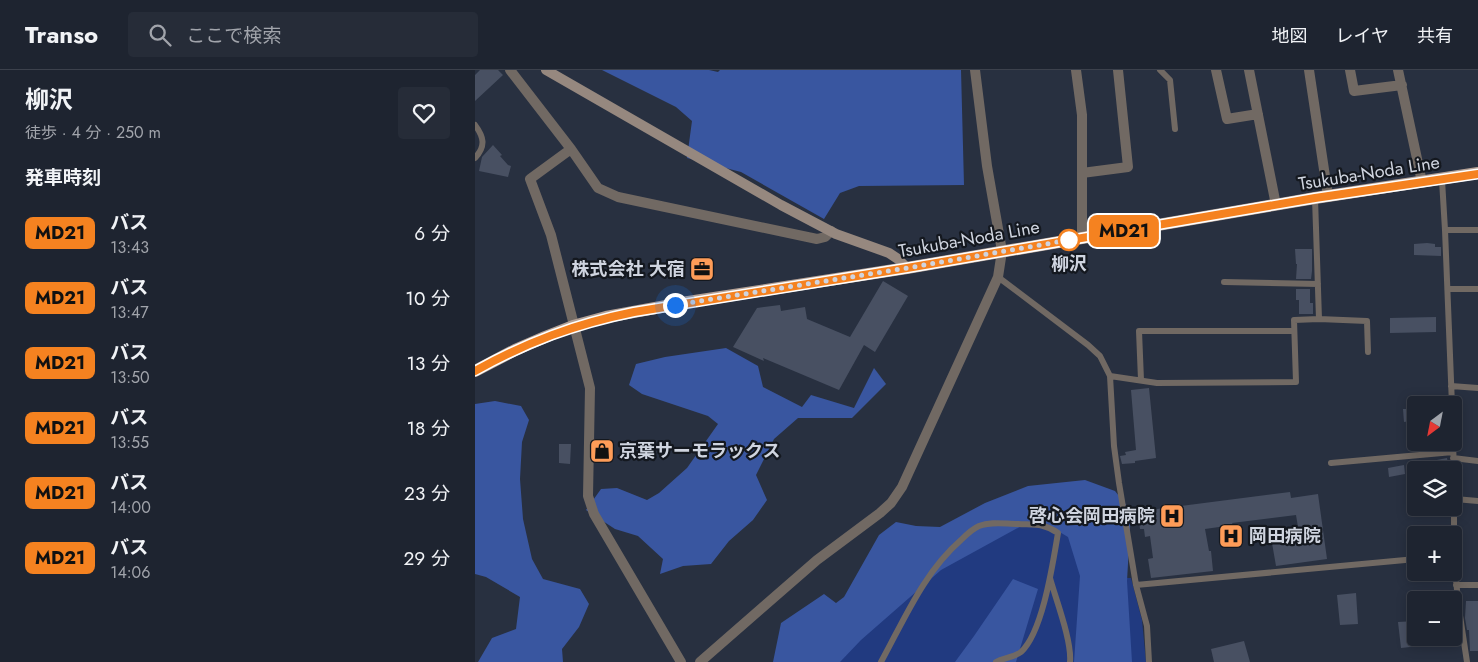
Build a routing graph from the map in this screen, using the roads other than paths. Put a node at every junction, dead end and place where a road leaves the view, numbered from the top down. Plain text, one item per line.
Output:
1 (510, 70) edge
2 (546, 70) edge
3 (975, 70) edge
4 (1076, 70) edge
5 (1119, 70) edge
6 (1160, 70) edge
7 (1216, 70) edge
8 (1249, 70) edge
9 (1309, 70) edge
10 (1350, 70) edge
11 (1399, 70) edge
12 (1402, 85) junction
13 (1258, 114) junction
14 (475, 125) edge
15 (1175, 129) dead end
16 (571, 149) junction
17 (475, 157) edge
18 (1082, 173) junction
19 (1478, 174) edge
20 (1442, 180) junction
21 (1421, 182) junction
22 (1328, 196) junction
23 (1315, 198) junction
24 (1276, 205) junction
25 (1445, 230) junction
26 (1478, 230) edge
27 (831, 231) junction
28 (1082, 238) junction
29 (1002, 251) junction
30 (907, 268) junction
31 (998, 277) junction
32 (1224, 282) dead end
33 (1318, 284) junction
34 (1448, 289) junction
35 (1478, 289) edge
36 (1319, 319) junction
37 (573, 326) junction
38 (1294, 331) junction
39 (1368, 352) dead end
40 (475, 371) edge
41 (1110, 376) junction
42 (1141, 380) junction
43 (1451, 386) junction
44 (1478, 388) edge
45 (1452, 396) edge
46 (1453, 451) edge
47 (1453, 455) junction
48 (1453, 461) edge
49 (1478, 461) edge
50 (1331, 463) dead end
51 (1462, 500) edge
52 (1478, 501) edge
53 (1407, 560) edge
54 (1050, 578) junction
55 (1456, 581) edge
56 (1456, 585) junction
57 (1478, 585) edge
58 (1136, 586) junction
59 (681, 662) edge
60 (700, 662) edge
61 (881, 662) edge
62 (996, 662) edge
63 (1070, 662) edge
64 (1149, 662) edge
65 (1467, 662) edge

1 - 16 street
2 - 27 street
3 - 29 street
4 - 18 street
5 - 18 street
6 - 15 lane
7 - 13 street
8 - 13 street
9 - 22 street
10 - 12 street
11 - 12 street
12 - 21 street
13 - 24 street
14 - 17 lane
16 - 27 street
16 - 37 street
18 - 28 street
19 - 20 main road, Tsukuba-Noda Line
20 - 21 main road, Tsukuba-Noda Line
20 - 25 lane
21 - 22 main road, Tsukuba-Noda Line
22 - 23 main road, Tsukuba-Noda Line
23 - 24 main road, Tsukuba-Noda Line
23 - 33 lane
24 - 28 main road, Tsukuba-Noda Line
25 - 26 lane
25 - 34 lane
27 - 30 street
28 - 29 main road, Tsukuba-Noda Line
29 - 30 main road, Tsukuba-Noda Line
29 - 31 street
30 - 37 main road, Tsukuba-Noda Line
31 - 41 lane
31 - 60 street
32 - 33 lane
33 - 36 lane
34 - 35 lane
34 - 43 lane
36 - 38 lane
36 - 39 lane
37 - 40 main road, Tsukuba-Noda Line
37 - 59 street
38 - 42 lane
38 - 42 lane
41 - 42 lane
41 - 58 lane
43 - 44 lane
43 - 45 lane
46 - 47 lane
47 - 48 lane
47 - 49 lane
47 - 50 lane
51 - 52 lane
53 - 58 lane
54 - 61 lane
54 - 62 lane
54 - 63 lane
55 - 56 lane
56 - 57 lane
56 - 65 lane
58 - 64 lane

